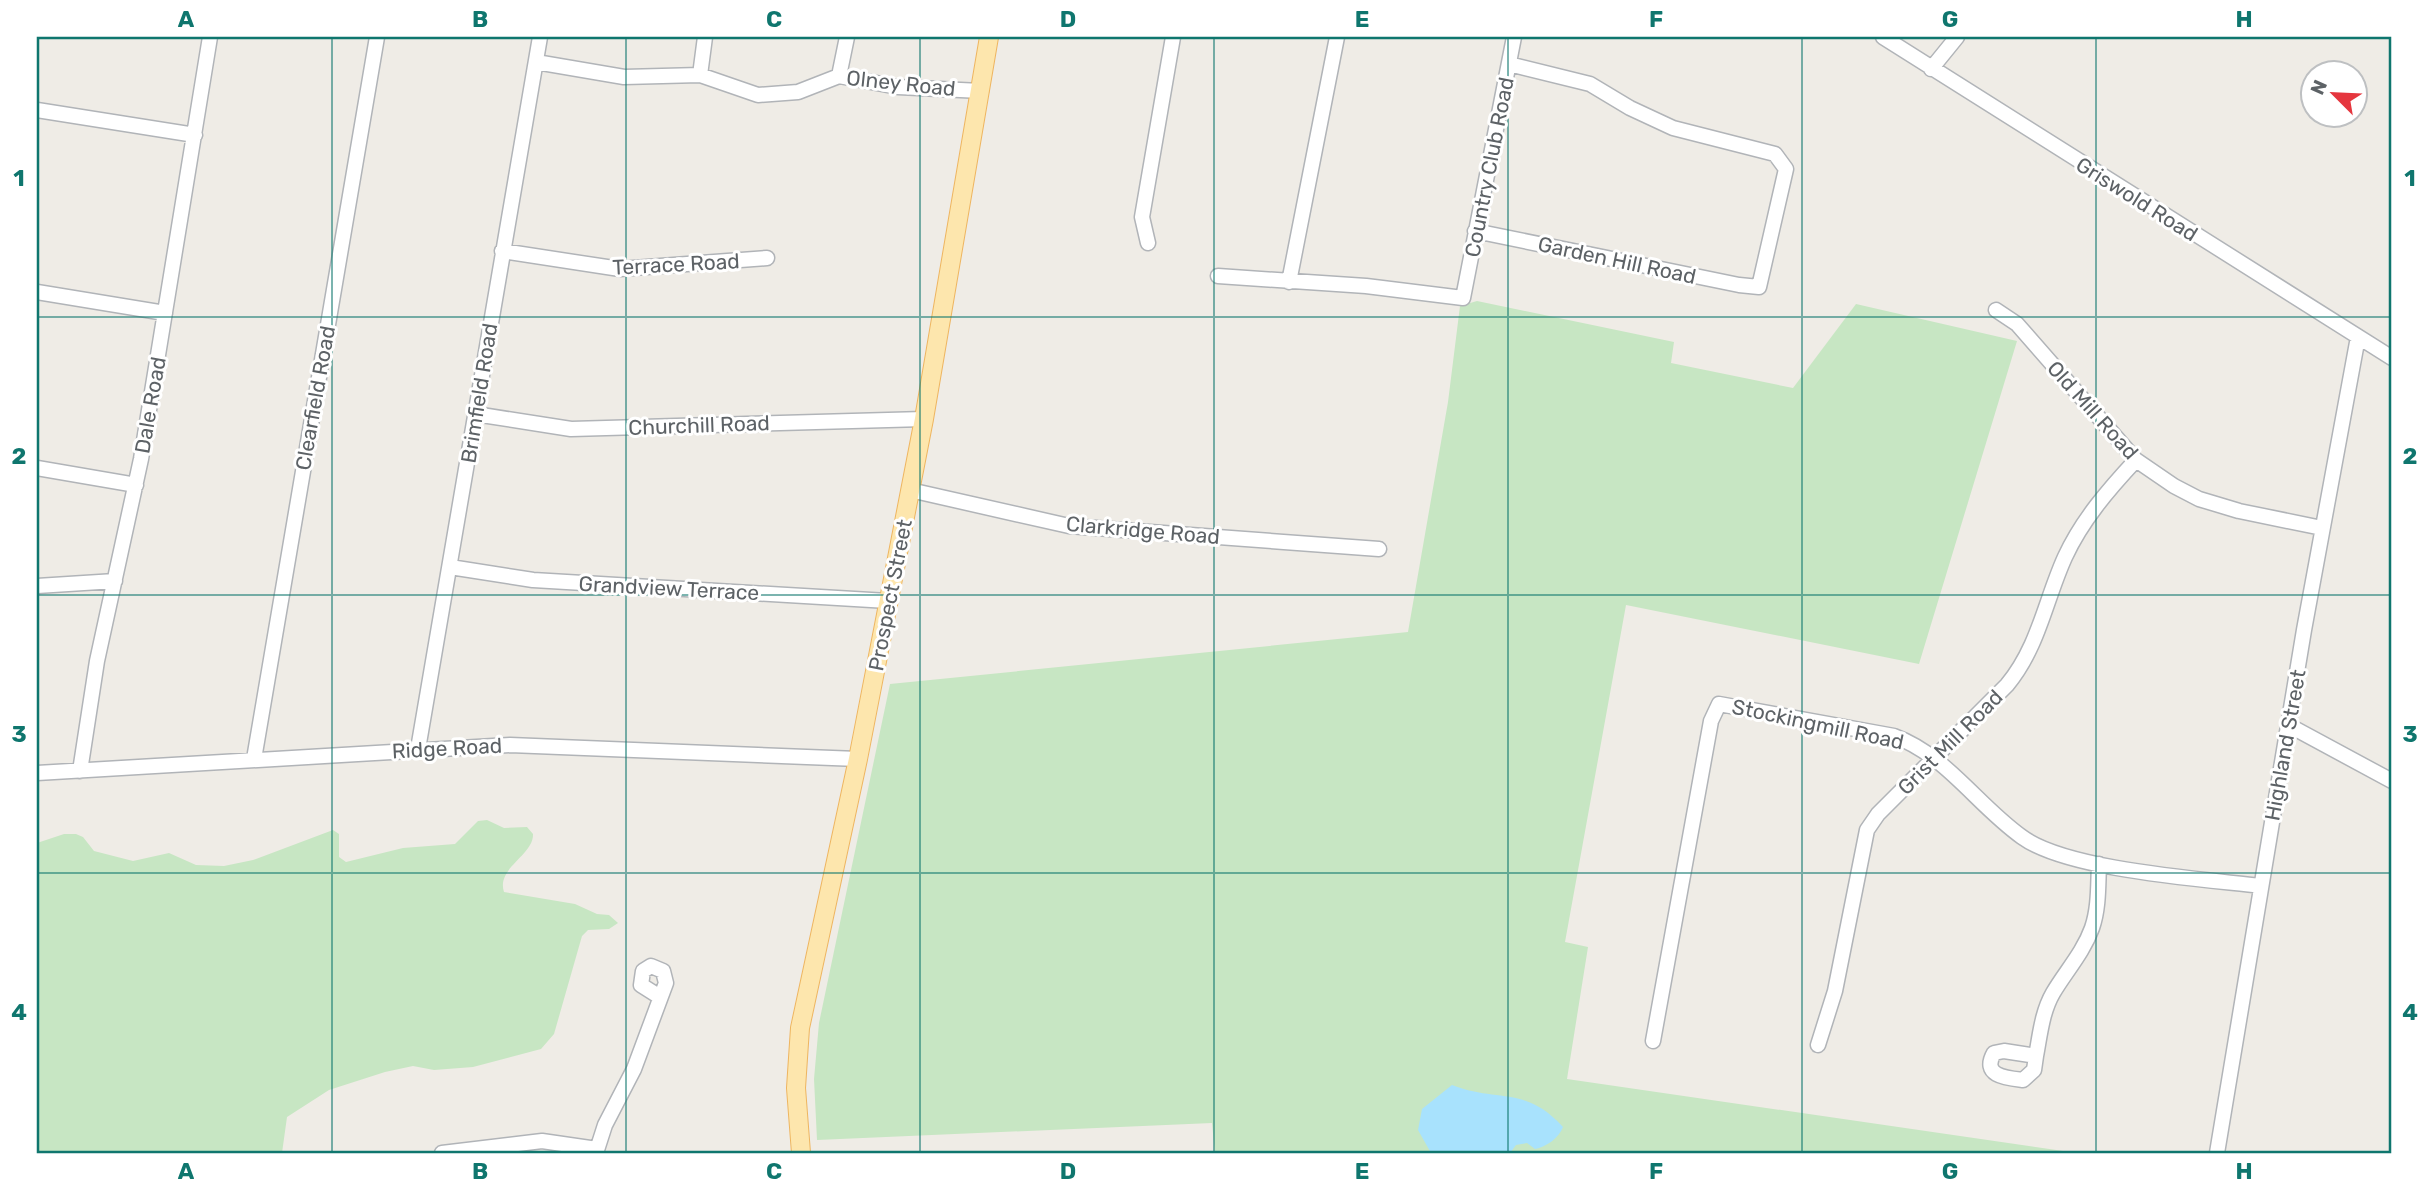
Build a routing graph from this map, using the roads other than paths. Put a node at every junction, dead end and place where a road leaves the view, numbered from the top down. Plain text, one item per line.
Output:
1 (209, 37) edge
2 (377, 37) edge
3 (540, 37) edge
4 (705, 37) edge
5 (848, 37) edge
6 (989, 37) edge
7 (1173, 37) edge
8 (1337, 37) edge
9 (1514, 37) edge
10 (1883, 37) edge
11 (1956, 37) edge
12 (536, 62) junction
13 (1509, 64) junction
14 (1931, 69) junction
15 (700, 75) junction
16 (839, 76) junction
17 (981, 91) junction
18 (37, 110) edge
19 (195, 135) junction
20 (1475, 231) junction
21 (1148, 243) dead end
22 (502, 251) junction
23 (767, 258) dead end
24 (1217, 276) dead end
25 (1289, 282) junction
26 (37, 292) edge
27 (1996, 310) dead end
28 (165, 313) junction
29 (2358, 337) junction
30 (2392, 358) edge
31 (475, 414) junction
32 (924, 419) junction
33 (2136, 460) junction
34 (37, 468) edge
35 (136, 485) junction
36 (910, 490) junction
37 (2322, 528) junction
38 (1379, 549) dead end
39 (450, 567) junction
40 (115, 581) junction
41 (37, 586) edge
42 (888, 601) junction
43 (2288, 725) junction
44 (418, 749) junction
45 (1935, 758) junction
46 (254, 759) junction
47 (858, 759) junction
48 (80, 771) junction
49 (37, 773) edge
50 (2392, 781) edge
51 (2099, 864) junction
52 (2261, 886) junction
53 (660, 998) dead end
54 (1653, 1041) dead end
55 (1818, 1045) dead end
56 (2036, 1056) dead end
57 (596, 1151) edge
58 (442, 1153) edge
59 (801, 1153) edge
60 (2217, 1153) edge

1 - 19 street, Dale Road
2 - 46 street, Clearfield Road
3 - 12 street, Brimfield Road
4 - 15 street
5 - 16 street
6 - 17 main road, Prospect Street
7 - 21 street
8 - 25 street
9 - 13 street, Country Club Road
10 - 14 street, Griswold Road
11 - 14 street
12 - 15 street, Olney Road
12 - 22 street, Brimfield Road
13 - 20 street, Country Club Road
13 - 20 street, Garden Hill Road
14 - 29 street, Griswold Road
15 - 16 street, Olney Road
16 - 17 street, Olney Road
17 - 32 main road, Prospect Street
18 - 19 street
19 - 28 street, Dale Road
20 - 25 street, Country Club Road
22 - 23 street, Terrace Road
22 - 31 street, Brimfield Road
24 - 25 street
26 - 28 street
27 - 33 street, Old Mill Road
28 - 35 street, Dale Road
29 - 30 street, Griswold Road
29 - 37 street, Highland Street
31 - 32 street, Churchill Road
31 - 39 street, Brimfield Road
32 - 36 main road, Prospect Street
33 - 37 street, Old Mill Road
33 - 45 street, Grist Mill Road
34 - 35 street
35 - 40 street, Dale Road
36 - 38 street, Clarkridge Road
36 - 42 main road, Prospect Street
37 - 43 street, Highland Street
39 - 42 street, Grandview Terrace
39 - 44 street, Brimfield Road
40 - 41 street
40 - 48 street, Dale Road
42 - 47 main road, Prospect Street
43 - 50 street
43 - 52 street, Highland Street
44 - 46 street, Ridge Road
44 - 47 street, Ridge Road
45 - 51 street, Stockingmill Road
45 - 54 street, Stockingmill Road
45 - 55 street, Grist Mill Road
46 - 48 street, Ridge Road
47 - 59 main road, Prospect Street
48 - 49 street, Ridge Road
51 - 52 street, Stockingmill Road
51 - 56 street
52 - 60 street, Highland Street
53 - 57 street
57 - 58 street

